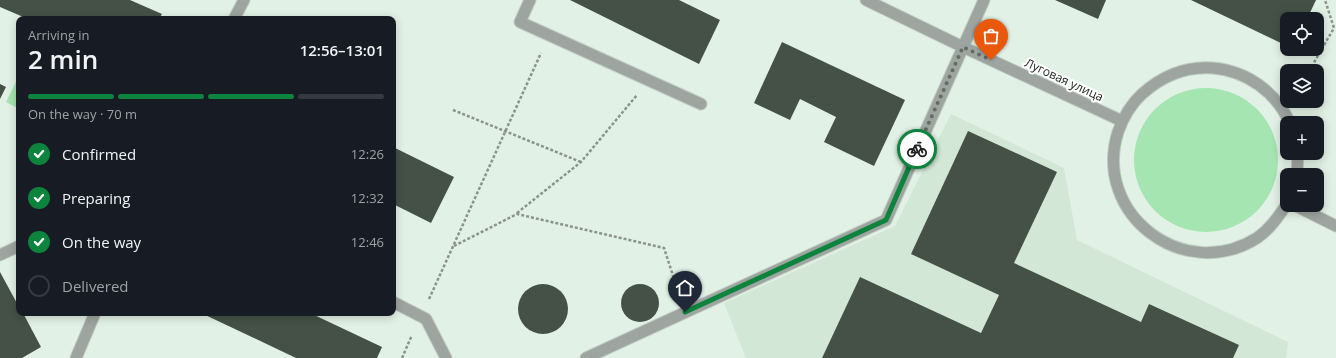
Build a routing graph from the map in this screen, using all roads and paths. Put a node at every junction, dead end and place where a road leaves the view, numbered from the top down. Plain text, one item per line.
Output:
1 (244, 0) edge
2 (530, 0) edge
3 (866, 0) edge
4 (984, 0) edge
5 (1325, 0) edge
6 (236, 16) edge
7 (550, 35) junction
8 (963, 47) junction
9 (1313, 64) edge
10 (649, 81) junction
11 (701, 104) dead end
12 (453, 110) dead end
13 (1287, 116) edge
14 (1122, 121) junction
15 (506, 132) junction
16 (581, 162) junction
17 (1282, 212) edge
18 (1308, 212) edge
19 (517, 214) junction
20 (1336, 226) edge
21 (16, 247) edge
22 (0, 255) edge
23 (396, 304) edge
24 (685, 312) junction
25 (94, 316) edge
26 (76, 358) edge
27 (446, 358) edge
28 (586, 358) edge

1 - 6 street
2 - 7 street
3 - 8 street, Луговая улица
4 - 8 street
5 - 9 path
7 - 10 street
7 - 15 path
8 - 14 street, Луговая улица
8 - 24 street
10 - 11 street
10 - 16 path
12 - 15 path
13 - 14 street
14 - 17 street
15 - 16 path
15 - 19 path
16 - 19 path
18 - 20 street
19 - 24 path
21 - 22 street
23 - 27 street
24 - 28 street
25 - 26 street

